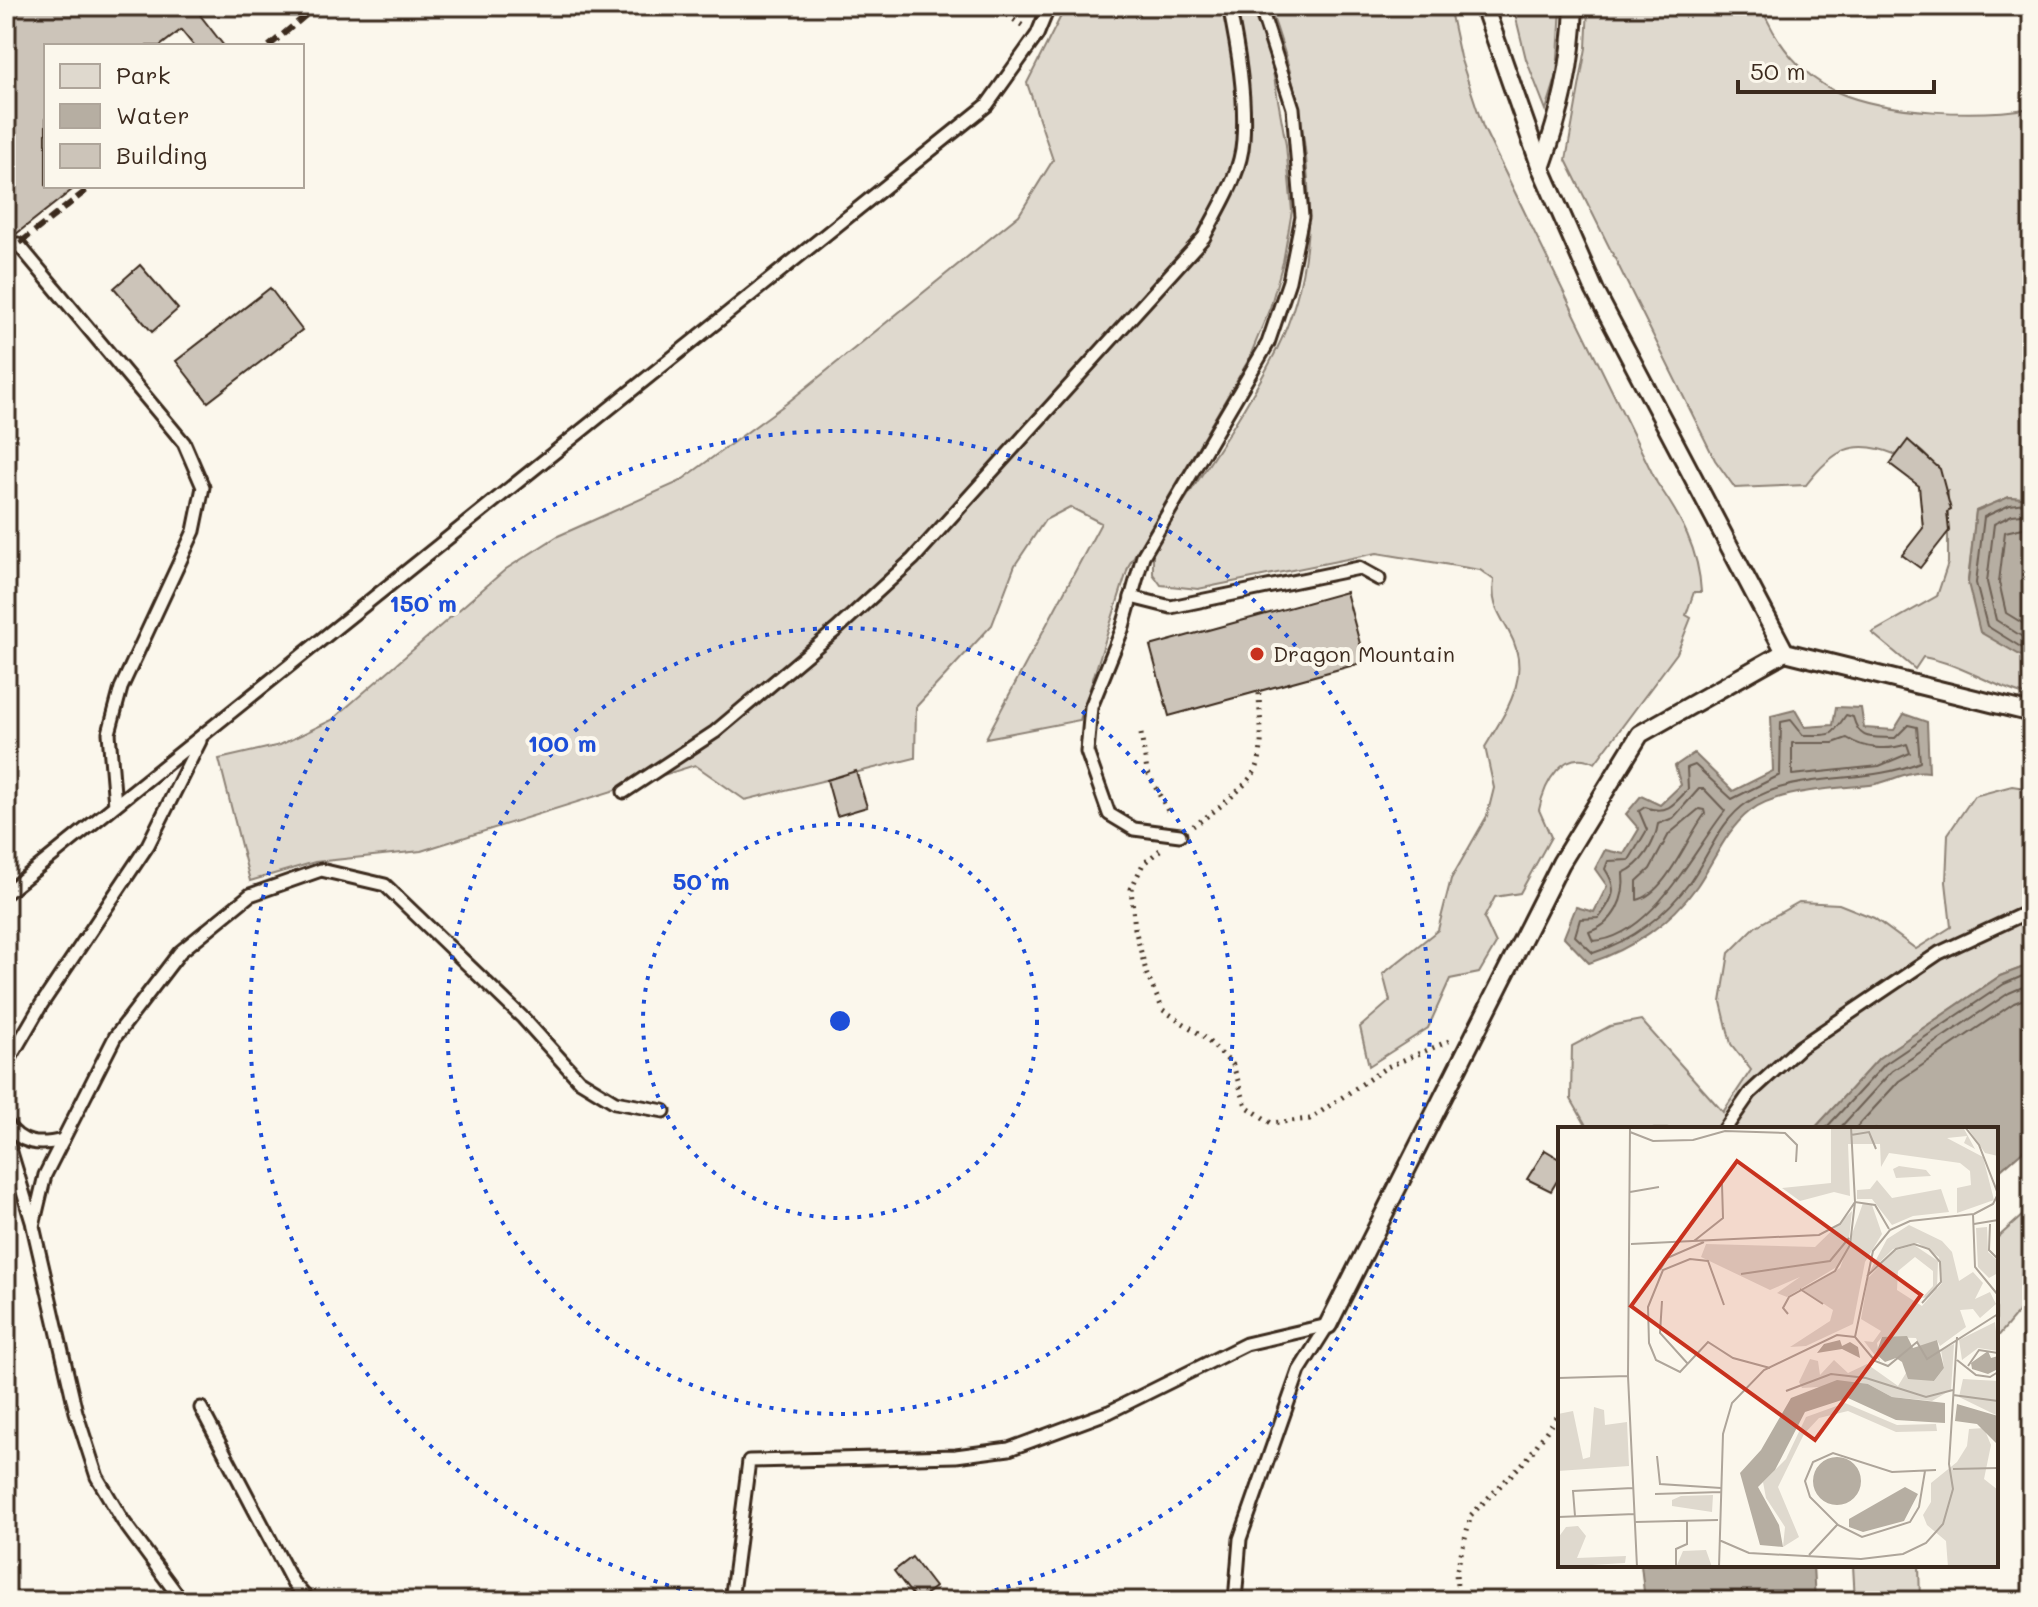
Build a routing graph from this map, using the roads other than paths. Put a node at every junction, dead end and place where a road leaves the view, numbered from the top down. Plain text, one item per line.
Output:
1 (1049, 6) edge
2 (1229, 6) edge
3 (1260, 6) edge
4 (1484, 6) edge
5 (1574, 6) edge
6 (1541, 168) junction
7 (18, 244) dead end
8 (1379, 579) dead end
9 (1131, 597) junction
10 (1785, 652) junction
11 (2032, 713) edge
12 (202, 736) junction
13 (624, 792) dead end
14 (115, 805) junction
15 (1180, 835) road end
16 (6, 893) edge
17 (2032, 910) edge
18 (6, 1065) edge
19 (664, 1111) dead end
20 (6, 1123) edge
21 (1726, 1127) edge
22 (6, 1136) edge
23 (63, 1140) junction
24 (33, 1226) junction
25 (1328, 1325) junction
26 (201, 1408) dead end
27 (182, 1601) edge
28 (309, 1601) edge
29 (731, 1601) edge
30 (1235, 1601) edge

1 - 12 lane
2 - 13 lane
3 - 9 lane
4 - 6 street
5 - 6 street
6 - 10 street
7 - 14 lane
8 - 9 lane
9 - 15 lane
10 - 11 street
10 - 25 street
12 - 14 lane
12 - 18 lane
14 - 16 lane
17 - 21 lane
19 - 23 lane
20 - 23 lane
22 - 24 lane
23 - 24 lane
24 - 27 lane
25 - 29 lane
25 - 30 lane
26 - 28 lane

